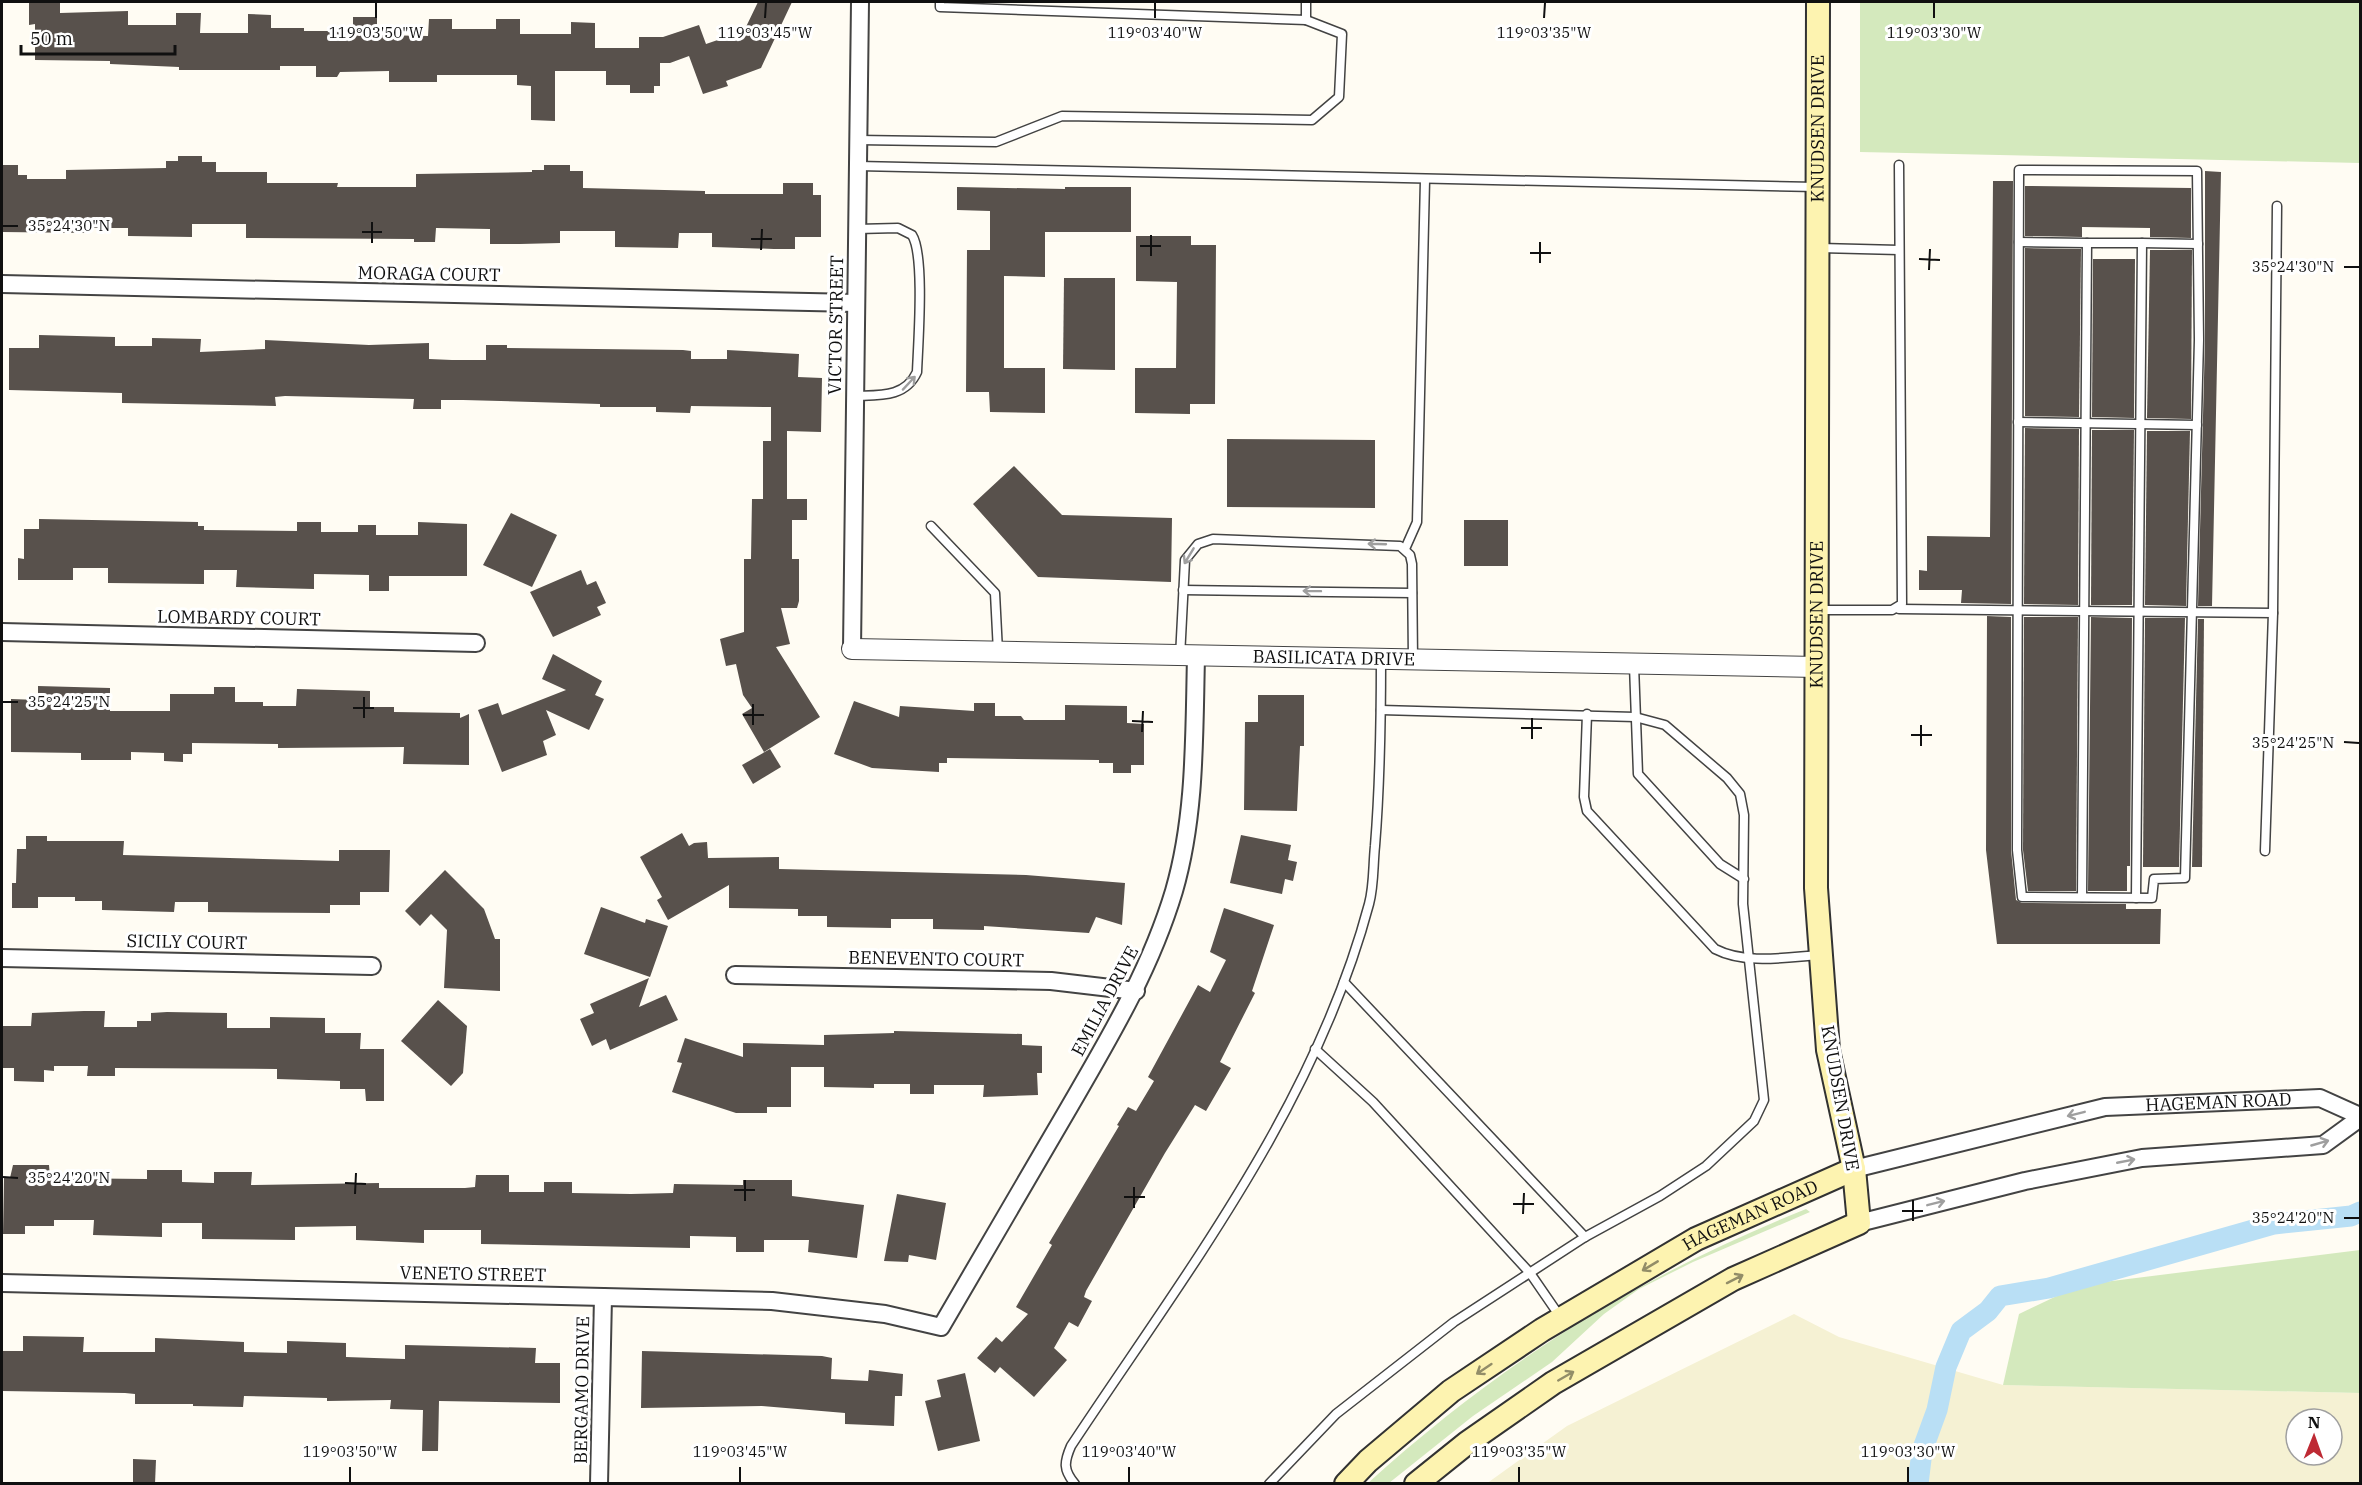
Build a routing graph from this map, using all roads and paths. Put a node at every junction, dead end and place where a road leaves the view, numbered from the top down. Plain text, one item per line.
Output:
1 (860, 2) edge
2 (940, 2) edge
3 (1306, 2) edge
4 (1818, 2) edge
5 (1306, 20) junction
6 (858, 140) junction
7 (1899, 165) dead end
8 (858, 166) junction
9 (1425, 180) junction
10 (1820, 187) junction
11 (2277, 206) dead end
12 (857, 229) junction
13 (2019, 242) junction
14 (2087, 243) junction
15 (2142, 243) junction
16 (2198, 244) junction
17 (1819, 248) junction
18 (1899, 250) junction
19 (2, 284) edge
20 (856, 303) junction
21 (855, 396) junction
22 (2018, 423) junction
23 (2085, 424) junction
24 (2140, 424) junction
25 (2197, 425) junction
26 (931, 526) dead end
27 (1405, 549) junction
28 (1183, 590) junction
29 (1412, 593) junction
30 (1899, 609) junction
31 (1817, 610) junction
32 (2018, 610) junction
33 (2084, 611) junction
34 (2137, 611) junction
35 (2192, 612) junction
36 (2273, 613) junction
37 (2, 632) edge
38 (476, 643) dead end
39 (852, 649) joint
40 (998, 652) junction
41 (1188, 657) junction
42 (1381, 660) junction
43 (1413, 661) junction
44 (1634, 664) junction
45 (1817, 667) junction
46 (1380, 710) junction
47 (1587, 714) junction
48 (1635, 717) junction
49 (2265, 850) dead end
50 (1744, 879) junction
51 (2082, 897) junction
52 (2136, 898) junction
53 (1821, 956) junction
54 (2, 958) edge
55 (1750, 958) junction
56 (372, 966) dead end
57 (735, 975) dead end
58 (1344, 982) junction
59 (1136, 991) junction
60 (1316, 1049) junction
61 (2361, 1117) edge
62 (1854, 1169) junction
63 (1859, 1223) junction
64 (1585, 1237) junction
65 (1530, 1273) junction
66 (2, 1283) edge
67 (603, 1297) junction
68 (1562, 1319) junction
69 (941, 1327) joint
70 (599, 1484) edge
71 (1074, 1484) edge
72 (1269, 1484) edge
73 (1346, 1484) edge
74 (1416, 1484) edge

1 - 6 street, VICTOR STREET
2 - 5 lane
3 - 5 lane
4 - 10 main road, KNUDSEN DRIVE
5 - 6 lane
6 - 8 street, VICTOR STREET
7 - 18 lane
8 - 9 lane
8 - 12 street, VICTOR STREET
9 - 10 lane
9 - 27 lane
10 - 17 main road, KNUDSEN DRIVE
11 - 36 lane
12 - 20 street, VICTOR STREET
21 -> 12 lane
13 - 14 lane
13 - 16 lane
13 - 22 lane
14 - 15 lane
14 - 23 lane
15 - 16 lane
15 - 24 lane
16 - 25 lane
17 - 18 lane
17 - 31 main road, KNUDSEN DRIVE
18 - 30 lane
19 - 20 street, MORAGA COURT
20 - 21 street, VICTOR STREET
21 - 39 street, VICTOR STREET
22 - 23 lane
22 - 32 lane
23 - 24 lane
23 - 33 lane
24 - 25 lane
24 - 34 lane
25 - 35 lane
26 - 40 lane
27 -> 28 lane
27 - 29 lane
29 -> 28 lane
28 - 41 lane
29 - 43 lane
30 - 31 lane
30 - 32 lane
31 - 45 main road, KNUDSEN DRIVE
32 - 33 lane
32 - 51 lane
33 - 34 lane
33 - 51 lane
34 - 35 lane
34 - 52 lane
35 - 36 lane
35 - 52 lane
36 - 49 lane
37 - 38 street, LOMBARDY COURT
39 - 40 street, BASILICATA DRIVE
40 - 41 street, BASILICATA DRIVE
41 - 42 street, BASILICATA DRIVE
41 - 59 street, EMILIA DRIVE
42 - 43 street, BASILICATA DRIVE
42 - 46 lane
43 - 44 street, BASILICATA DRIVE
44 - 45 street, BASILICATA DRIVE
44 - 48 lane
45 - 53 main road, KNUDSEN DRIVE
46 - 47 lane
46 - 58 lane
47 - 48 lane
47 - 55 lane
48 - 50 lane
48 - 50 lane
50 - 55 lane
51 - 52 lane
53 - 55 lane
53 - 62 main road, KNUDSEN DRIVE
54 - 56 street, SICILY COURT
55 - 64 lane
57 - 59 street, BENEVENTO COURT
58 - 60 lane
58 - 64 lane
59 - 69 street, EMILIA DRIVE
60 - 65 lane
60 - 71 lane
61 -> 62 street, HAGEMAN ROAD
63 -> 61 street, HAGEMAN ROAD
62 - 63 main road, KNUDSEN DRIVE
62 -> 68 main road, HAGEMAN ROAD
74 -> 63 main road, HAGEMAN ROAD
64 - 65 lane
65 - 68 lane
65 - 72 lane
66 - 67 street, VENETO STREET
67 - 69 street, VENETO STREET
67 - 70 street, BERGAMO DRIVE
68 -> 73 main road, HAGEMAN ROAD

